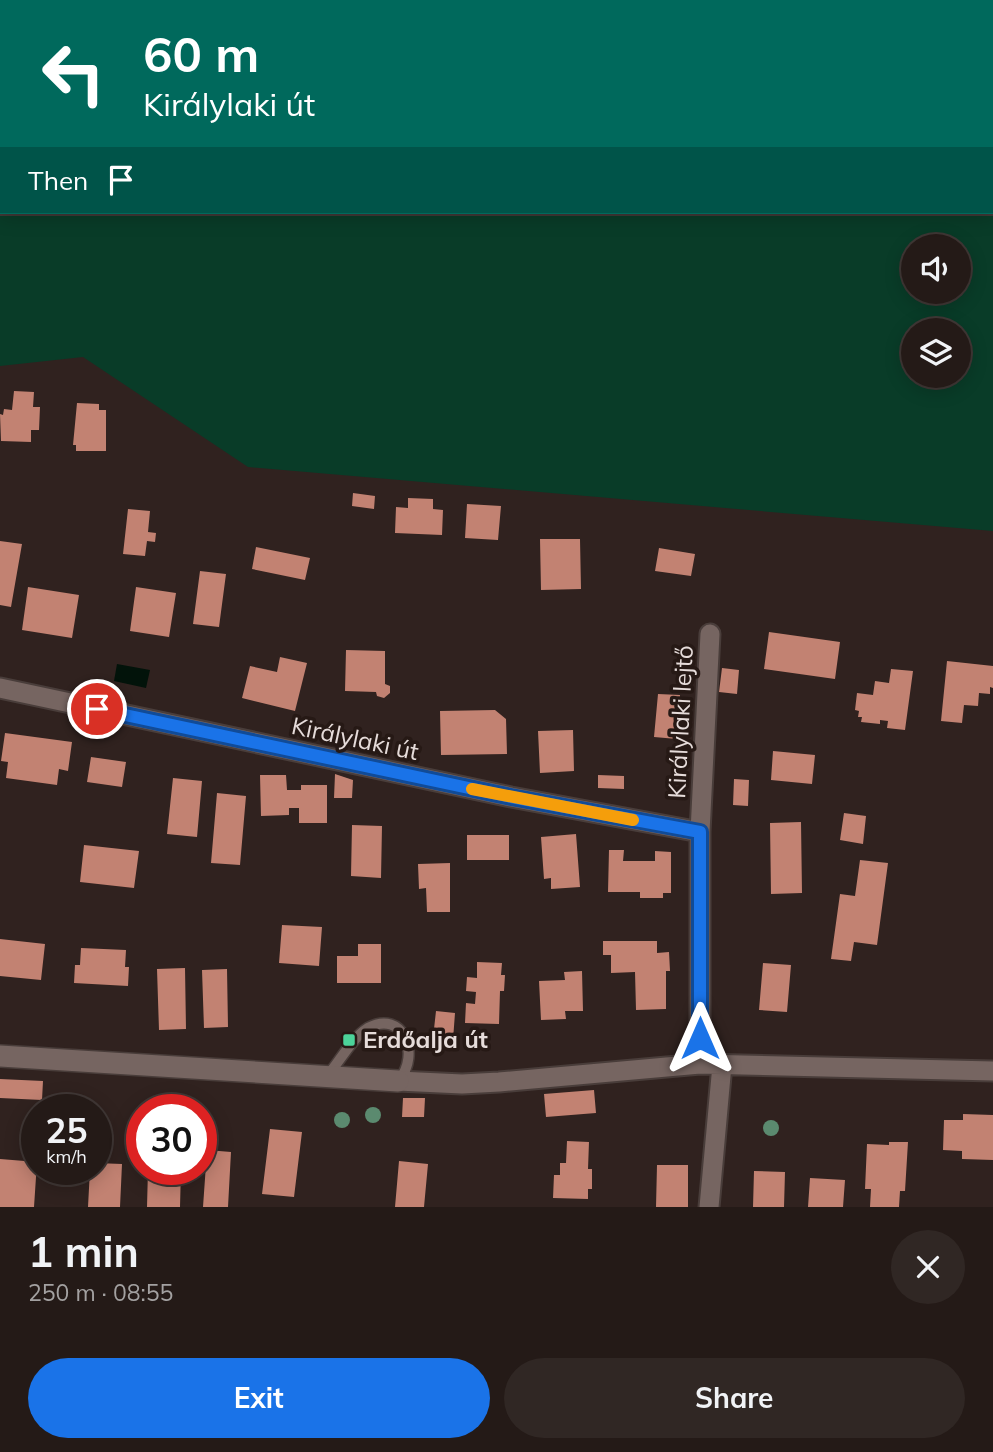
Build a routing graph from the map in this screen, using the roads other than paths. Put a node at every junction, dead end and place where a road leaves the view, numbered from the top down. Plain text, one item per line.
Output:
1 (710, 634) dead end
2 (0, 688) edge
3 (700, 832) junction
4 (0, 1056) edge
5 (700, 1065) junction
6 (722, 1065) junction
7 (993, 1071) edge
8 (328, 1075) junction
9 (398, 1081) junction
10 (709, 1207) edge

1 - 3 street, Királylaki lejtő
2 - 3 street, Királylaki út
3 - 5 street, Királylaki lejtő
4 - 8 street
5 - 6 street
5 - 9 street
6 - 7 street
6 - 10 street
8 - 9 street
8 - 9 lane

